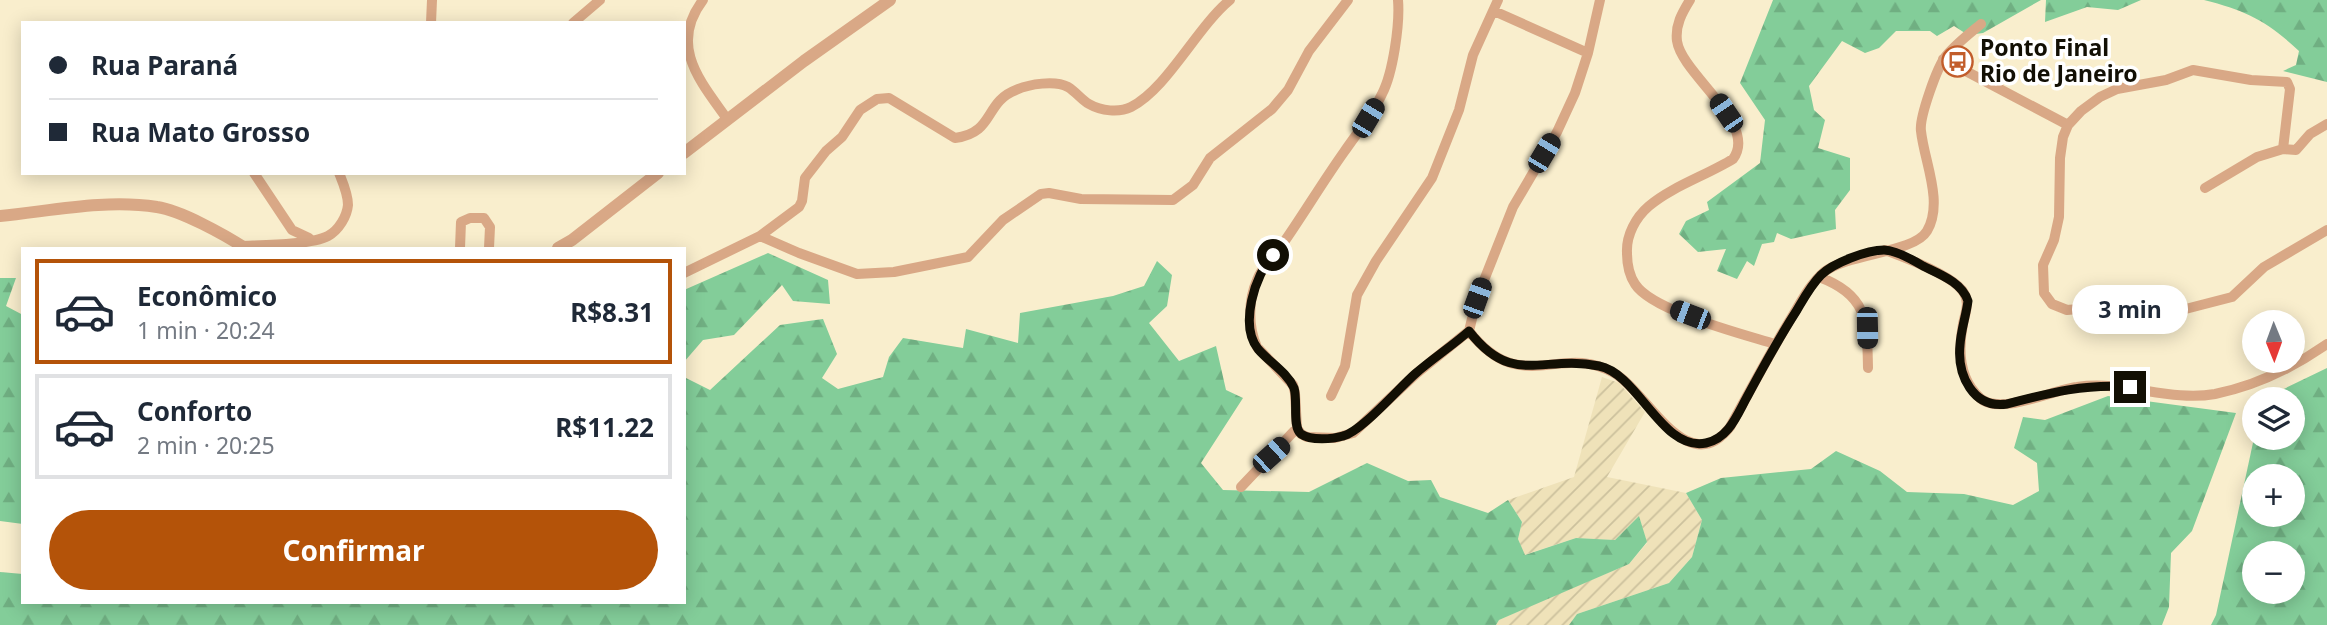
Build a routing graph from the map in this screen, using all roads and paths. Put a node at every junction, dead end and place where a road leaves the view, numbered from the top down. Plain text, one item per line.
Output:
1 (432, 0) edge
2 (600, 0) edge
3 (703, 0) edge
4 (890, 0) edge
5 (1230, 0) edge
6 (1348, 0) edge
7 (1398, 0) edge
8 (1600, 0) edge
9 (1690, 0) edge
10 (1496, 6) edge
11 (431, 21) edge
12 (575, 21) edge
13 (1981, 24) dead end
14 (1588, 53) junction
15 (1943, 59) junction
16 (727, 119) junction
17 (2327, 124) edge
18 (2068, 125) junction
19 (2283, 149) junction
20 (686, 151) edge
21 (255, 175) edge
22 (340, 175) edge
23 (655, 175) edge
24 (2205, 188) dead end
25 (0, 216) edge
26 (2327, 230) edge
27 (760, 236) junction
28 (315, 240) junction
29 (243, 247) edge
30 (460, 247) edge
31 (489, 247) edge
32 (560, 247) edge
33 (1885, 250) junction
34 (686, 272) edge
35 (1819, 277) junction
36 (1469, 331) junction
37 (1776, 344) junction
38 (2327, 344) edge
39 (1868, 368) dead end
40 (1331, 396) dead end
41 (1297, 428) junction
42 (1241, 487) dead end

1 - 11 street
2 - 12 street
3 - 16 street
4 - 16 street
5 - 27 street
6 - 27 street
7 - 41 street
8 - 14 street
9 - 37 street
10 - 14 street
10 - 40 street
13 - 15 street
14 - 36 street
15 - 18 street
15 - 33 street
16 - 20 street
17 - 19 street
18 - 19 street
18 - 26 street
19 - 24 street
21 - 28 street
22 - 28 street
23 - 32 street
25 - 29 street
27 - 34 street
28 - 29 street
30 - 31 street
33 - 35 street
33 - 38 street
35 - 37 street
35 - 39 street
36 - 37 street
36 - 41 street
41 - 42 street

